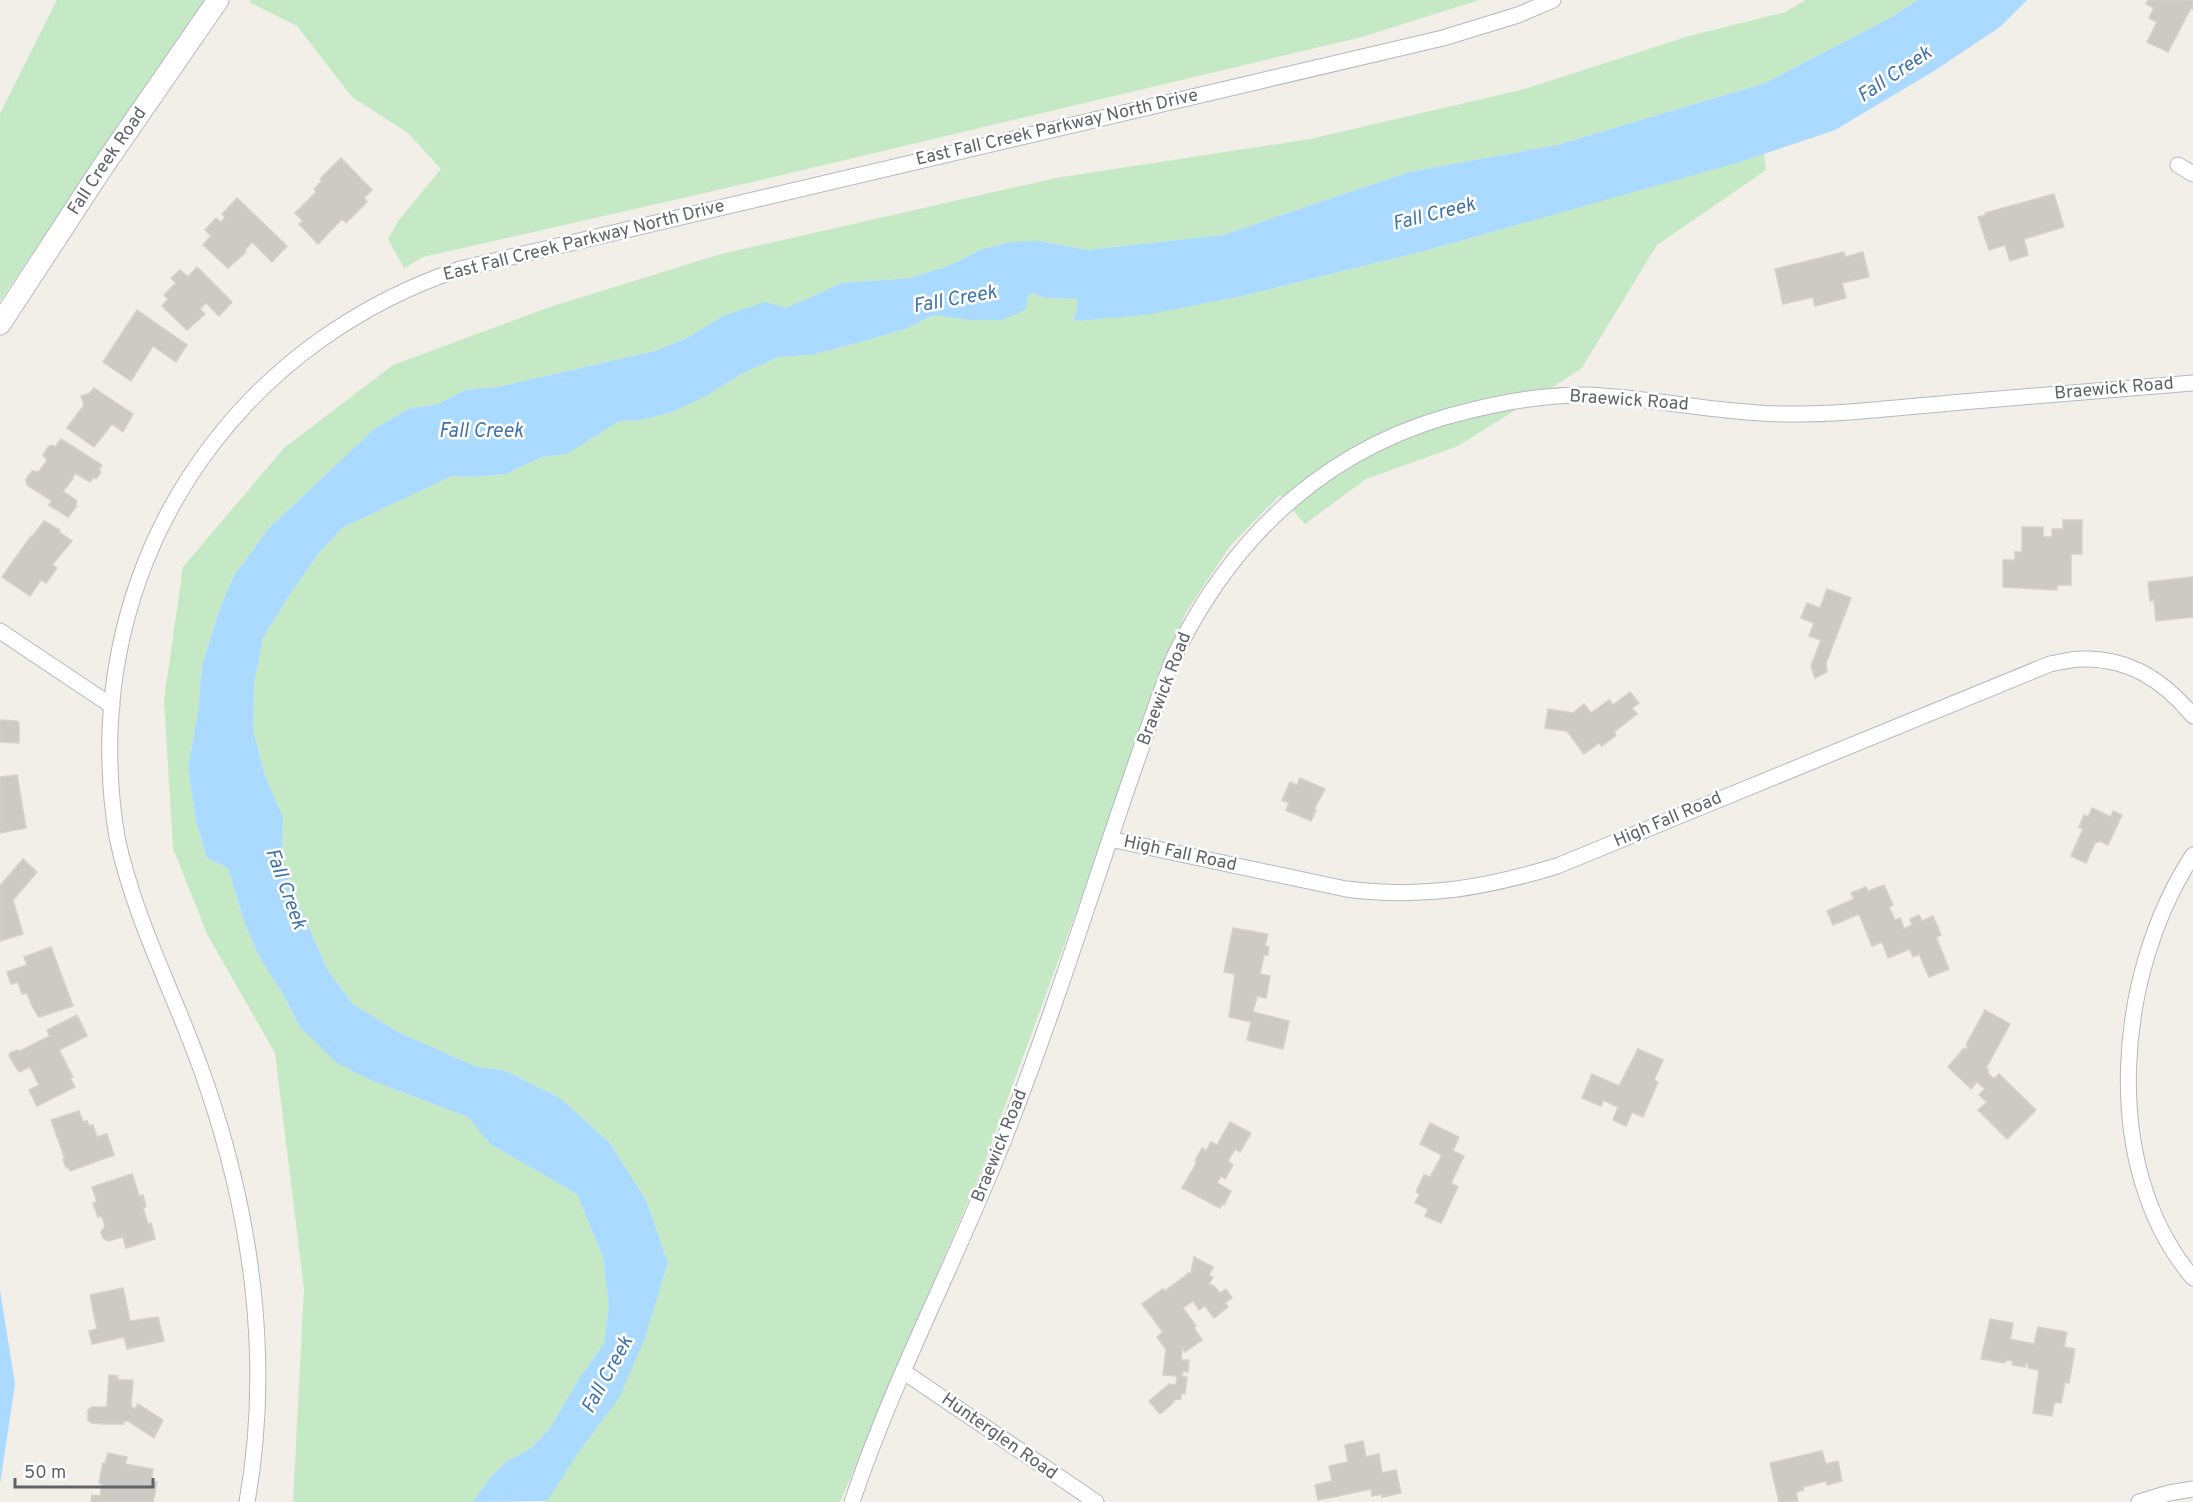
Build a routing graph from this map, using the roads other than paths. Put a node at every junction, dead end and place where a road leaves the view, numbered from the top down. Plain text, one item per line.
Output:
1 (218, 0) edge
2 (1553, 0) edge
3 (2178, 165) dead end
4 (2193, 174) edge
5 (0, 324) edge
6 (2193, 382) edge
7 (0, 631) edge
8 (112, 706) junction
9 (2193, 716) edge
10 (1110, 839) junction
11 (2193, 855) edge
12 (2193, 1278) edge
13 (904, 1372) junction
14 (2193, 1489) edge
15 (247, 1502) edge
16 (852, 1502) edge
17 (1096, 1502) edge
18 (2139, 1502) edge

1 - 5 main road, Fall Creek Road
2 - 8 street, East Fall Creek Parkway North Drive
3 - 4 street
6 - 10 street, Braewick Road
7 - 8 street
8 - 15 street, East Fall Creek Parkway North Drive
9 - 10 street, High Fall Road
10 - 13 street, Braewick Road
11 - 12 street
13 - 16 street, Braewick Road
13 - 17 street, Hunterglen Road
14 - 18 street

